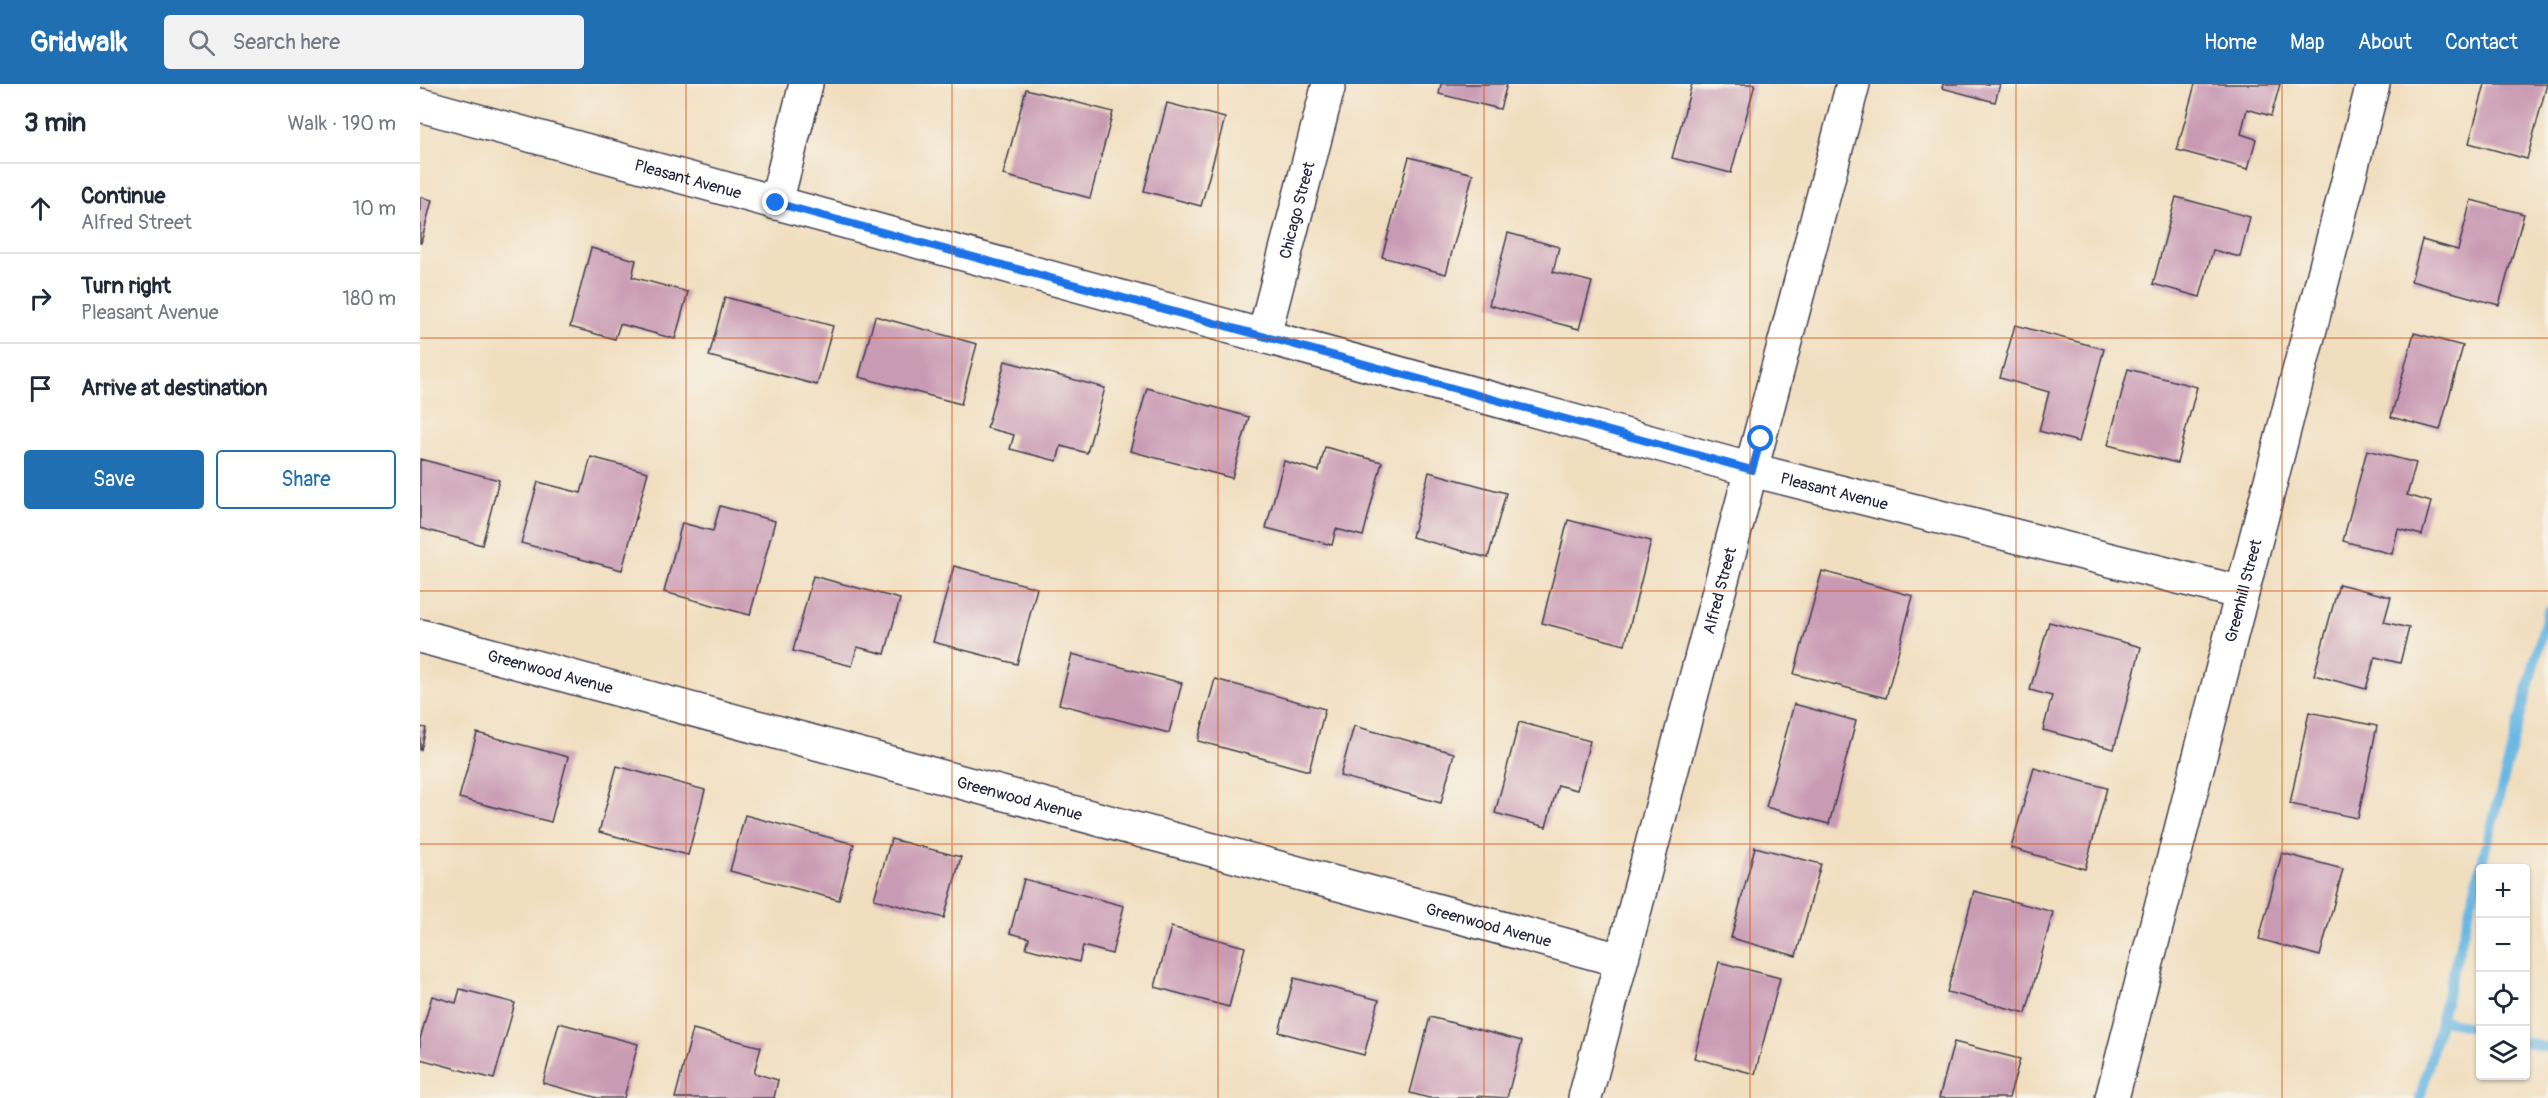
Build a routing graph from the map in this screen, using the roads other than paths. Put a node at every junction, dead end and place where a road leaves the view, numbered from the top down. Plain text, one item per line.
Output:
1 (806, 84) edge
2 (1329, 84) edge
3 (1853, 84) edge
4 (2373, 84) edge
5 (420, 105) edge
6 (776, 203) junction
7 (1264, 335) junction
8 (1752, 470) junction
9 (2242, 593) junction
10 (420, 636) edge
11 (1620, 960) junction
12 (1585, 1098) edge
13 (2112, 1098) edge

1 - 6 street
2 - 7 street, Chicago Street
3 - 8 street, Alfred Street
4 - 9 street, Greenhill Street
5 - 6 street, Pleasant Avenue
6 - 7 street, Pleasant Avenue
7 - 8 street, Pleasant Avenue
8 - 9 street, Pleasant Avenue
8 - 11 street, Alfred Street
9 - 13 street, Greenhill Street
10 - 11 street, Greenwood Avenue
11 - 12 street, Alfred Street

